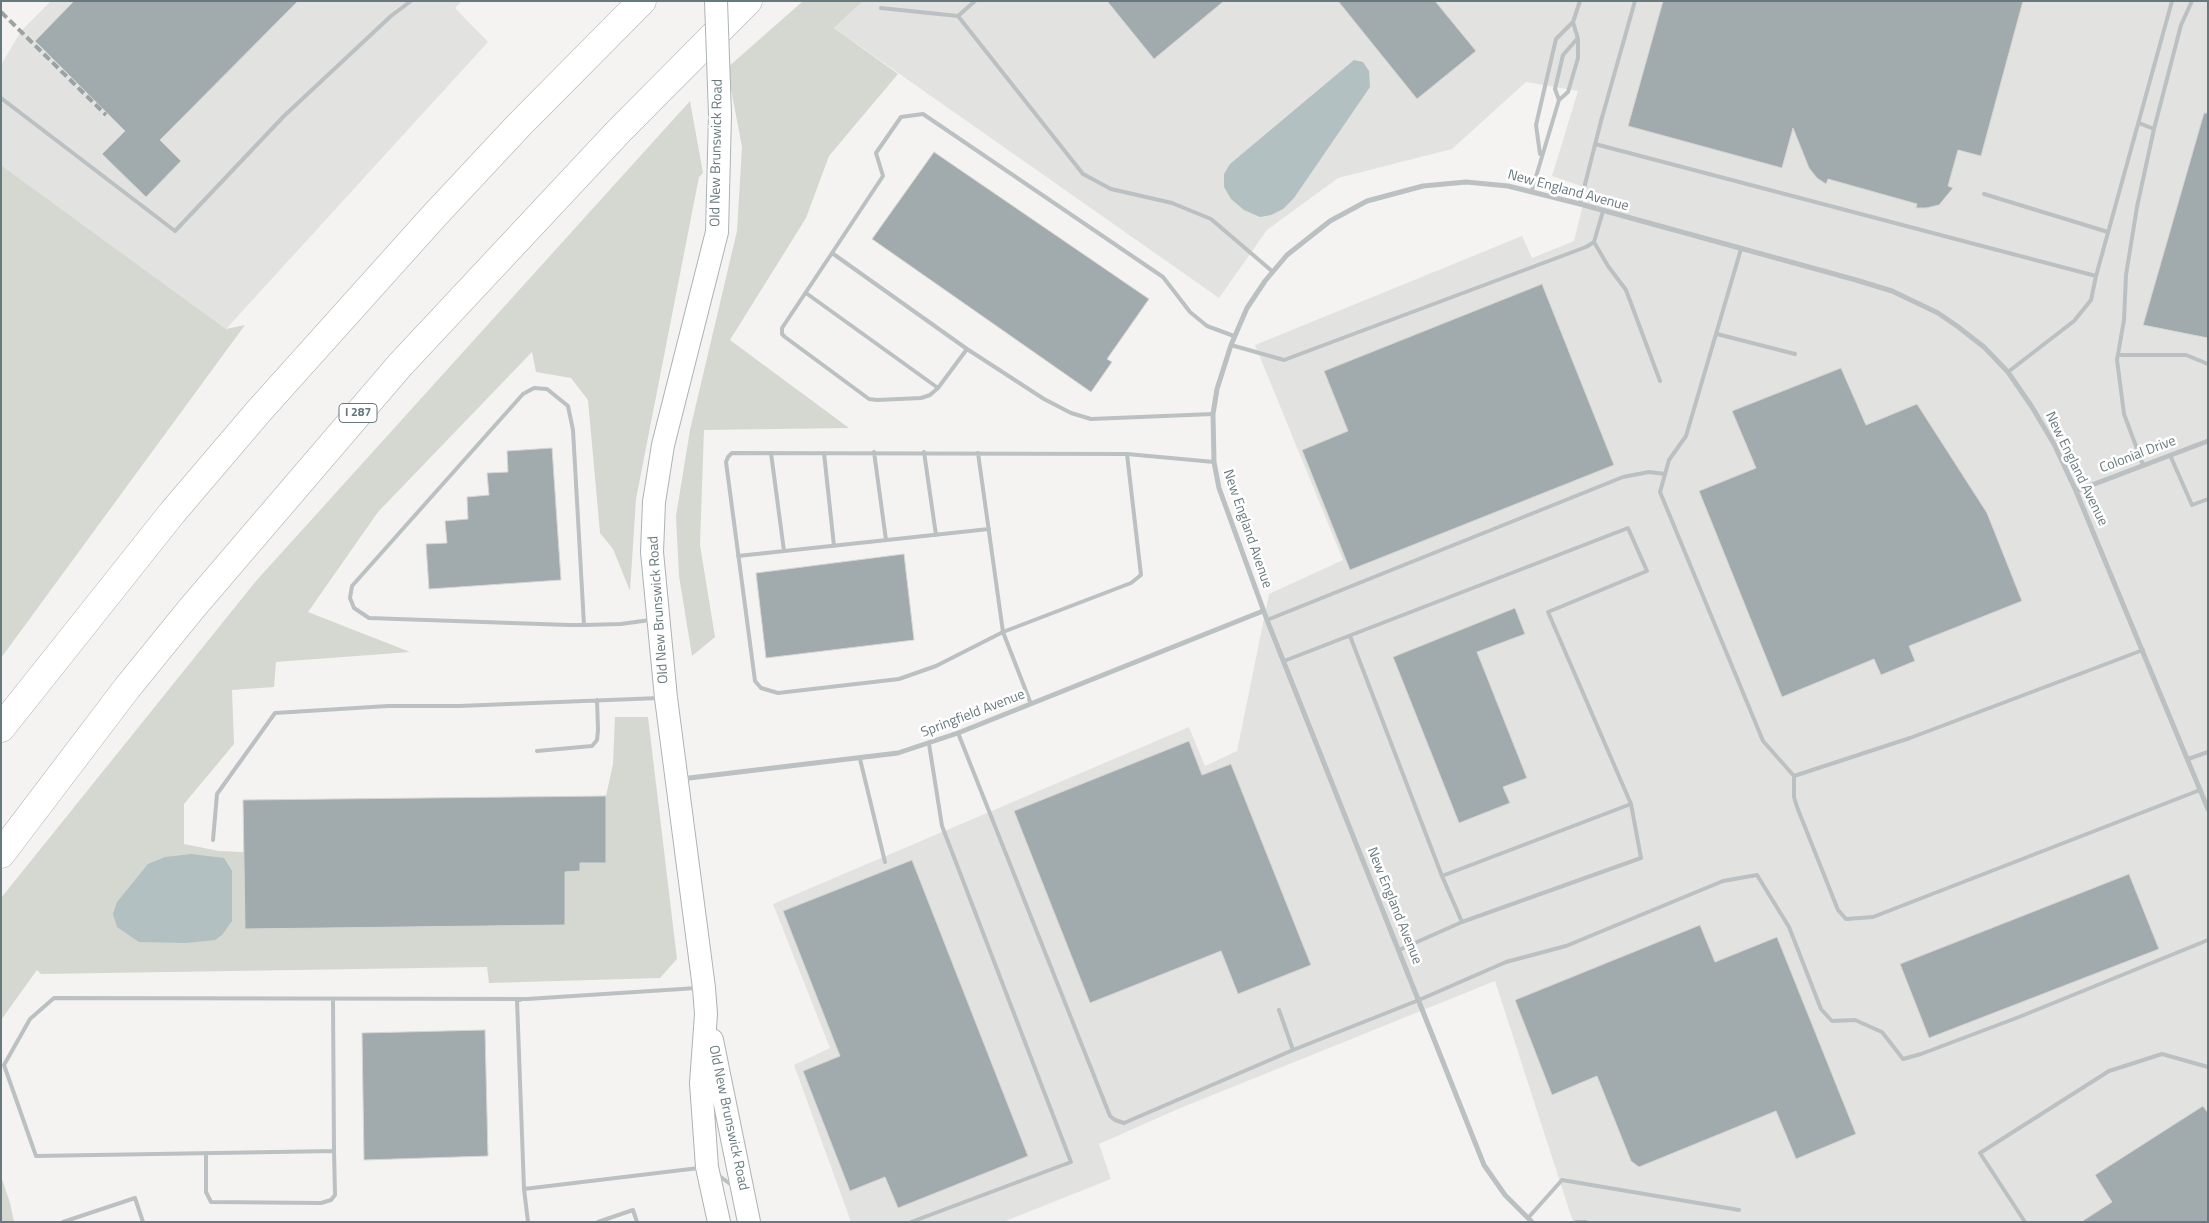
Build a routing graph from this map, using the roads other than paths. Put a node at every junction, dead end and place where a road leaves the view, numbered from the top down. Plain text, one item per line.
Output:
1 (411, 1) edge
2 (642, 1) edge
3 (716, 1) edge
4 (748, 1) edge
5 (975, 1) edge
6 (1580, 1) edge
7 (1635, 1) edge
8 (2172, 1) edge
9 (2192, 1) edge
10 (881, 8) dead end
11 (958, 16) junction
12 (1573, 22) junction
13 (1578, 39) junction
14 (1, 98) edge
15 (1560, 100) junction
16 (2139, 123) junction
17 (2154, 129) junction
18 (1595, 144) junction
19 (1541, 156) junction
20 (1532, 190) junction
21 (1984, 194) dead end
22 (1580, 204) junction
23 (1603, 211) junction
24 (2108, 232) junction
25 (1594, 242) junction
26 (1741, 249) junction
27 (832, 253) junction
28 (1273, 272) junction
29 (2096, 276) junction
30 (806, 293) junction
31 (1717, 334) junction
32 (1234, 336) junction
33 (1231, 345) junction
34 (967, 349) junction
35 (1795, 354) dead end
36 (2118, 355) junction
37 (2208, 364) edge
38 (2008, 372) junction
39 (1660, 382) dead end
40 (938, 388) junction
41 (1213, 414) junction
42 (2208, 441) edge
43 (874, 452) junction
44 (924, 452) junction
45 (978, 452) junction
46 (771, 453) junction
47 (824, 453) junction
48 (1127, 454) junction
49 (2170, 455) junction
50 (1214, 462) junction
51 (2143, 465) junction
52 (1665, 474) junction
53 (2076, 491) junction
54 (2208, 499) edge
55 (988, 529) junction
56 (936, 535) junction
57 (886, 540) junction
58 (834, 546) junction
59 (784, 551) junction
60 (738, 556) junction
61 (1264, 611) junction
62 (658, 619) junction
63 (1267, 620) junction
64 (584, 625) junction
65 (1003, 632) junction
66 (1350, 636) junction
67 (2143, 650) junction
68 (1284, 661) junction
69 (666, 698) junction
70 (597, 700) junction
71 (1030, 704) junction
72 (1, 728) edge
73 (958, 733) junction
74 (929, 744) junction
75 (537, 751) dead end
76 (2208, 752) edge
77 (860, 759) junction
78 (2188, 759) junction
79 (1794, 776) junction
80 (676, 780) junction
81 (2200, 790) junction
82 (1631, 804) junction
83 (2208, 809) edge
84 (213, 840) dead end
85 (1, 854) edge
86 (885, 862) dead end
87 (1442, 876) junction
88 (1462, 922) junction
89 (2208, 940) edge
90 (1399, 950) junction
91 (704, 988) junction
92 (333, 999) junction
93 (529, 999) junction
94 (1419, 1000) junction
95 (1279, 1010) dead end
96 (706, 1014) junction
97 (1293, 1050) junction
98 (2208, 1067) edge
99 (334, 1151) junction
100 (206, 1153) junction
101 (707, 1167) junction
102 (524, 1189) junction
103 (744, 1194) junction
104 (1739, 1210) dead end
105 (1530, 1220) edge
106 (63, 1222) edge
107 (143, 1222) edge
108 (528, 1222) edge
109 (598, 1222) edge
110 (637, 1222) edge
111 (719, 1222) edge
112 (749, 1222) edge
113 (911, 1222) edge
114 (1576, 1222) edge
115 (1586, 1222) edge
116 (2025, 1222) edge

1 - 14 lane
2 - 72 highway
3 - 62 main road, Old New Brunswick Road, bridge
4 - 85 highway, I 287
5 - 11 lane
6 - 12 lane
7 - 18 lane
8 - 16 lane
9 - 17 lane
10 - 11 lane
11 - 28 lane
12 - 13 lane
12 - 19 lane
13 - 15 lane
13 - 15 lane
15 - 19 lane
16 - 17 lane
16 - 24 lane
17 - 36 lane
18 - 22 lane
18 - 29 lane
19 - 20 lane
20 - 22 street, New England Avenue
20 - 28 street, New England Avenue
21 - 24 lane
22 - 23 street, New England Avenue
23 - 25 lane
23 - 26 street, New England Avenue
24 - 29 lane
25 - 33 lane
25 - 39 lane
26 - 31 lane
26 - 38 street, New England Avenue
27 - 30 lane
27 - 32 lane
27 - 34 lane
28 - 32 street, New England Avenue
29 - 38 lane
30 - 40 lane
30 - 40 lane
31 - 35 lane
31 - 52 lane
32 - 33 street, New England Avenue
33 - 41 street, New England Avenue
34 - 40 lane
34 - 41 lane
36 - 37 lane
36 - 51 lane
38 - 53 street, New England Avenue
41 - 50 street, New England Avenue
42 - 49 street, Colonial Drive
43 - 44 lane
43 - 47 lane
43 - 57 lane
44 - 45 lane
44 - 56 lane
45 - 48 lane
45 - 55 lane
46 - 47 lane
46 - 59 lane
46 - 60 lane
47 - 58 lane
48 - 50 lane
48 - 65 lane
49 - 51 street, Colonial Drive
49 - 54 lane
50 - 61 street, New England Avenue
51 - 53 street, Colonial Drive
52 - 63 lane
52 - 79 lane
53 - 67 street, New England Avenue
55 - 56 lane
55 - 65 lane
56 - 57 lane
57 - 58 lane
58 - 59 lane
59 - 60 lane
60 - 65 lane
61 - 63 street, New England Avenue
61 - 71 street, Springfield Avenue
62 - 64 lane
62 - 69 main road, Old New Brunswick Road
63 - 68 street, New England Avenue
64 - 64 lane
65 - 71 lane
66 - 68 lane
66 - 82 lane
66 - 87 lane
67 - 78 street, New England Avenue
67 - 79 lane
68 - 90 street, New England Avenue
69 - 70 lane
69 - 80 main road, Old New Brunswick Road
70 - 75 lane
70 - 84 lane
71 - 73 street, Springfield Avenue
73 - 74 street, Springfield Avenue
73 - 97 lane
74 - 77 street, Springfield Avenue
74 - 113 lane
76 - 78 lane
77 - 80 street, Springfield Avenue
77 - 86 lane
78 - 81 street, New England Avenue
79 - 81 lane
80 - 91 main road, Old New Brunswick Road
81 - 83 street, New England Avenue
82 - 87 lane
82 - 88 lane
87 - 88 lane
88 - 90 lane
89 - 94 lane
90 - 94 street, New England Avenue
91 - 93 lane
91 - 96 main road, Old New Brunswick Road
92 - 93 lane
92 - 99 lane
92 - 100 lane
93 - 102 lane
94 - 97 lane
94 - 105 street, New England Avenue
95 - 97 lane
96 - 101 main road, Old New Brunswick Road
96 - 103 main road, Old New Brunswick Road
98 - 116 lane
99 - 100 lane
99 - 100 lane
101 - 102 lane
101 - 103 lane
101 - 111 main road, Old New Brunswick Road
102 - 108 lane
103 - 112 main road, Old New Brunswick Road
104 - 105 lane
106 - 107 lane
109 - 110 lane
114 - 115 lane

